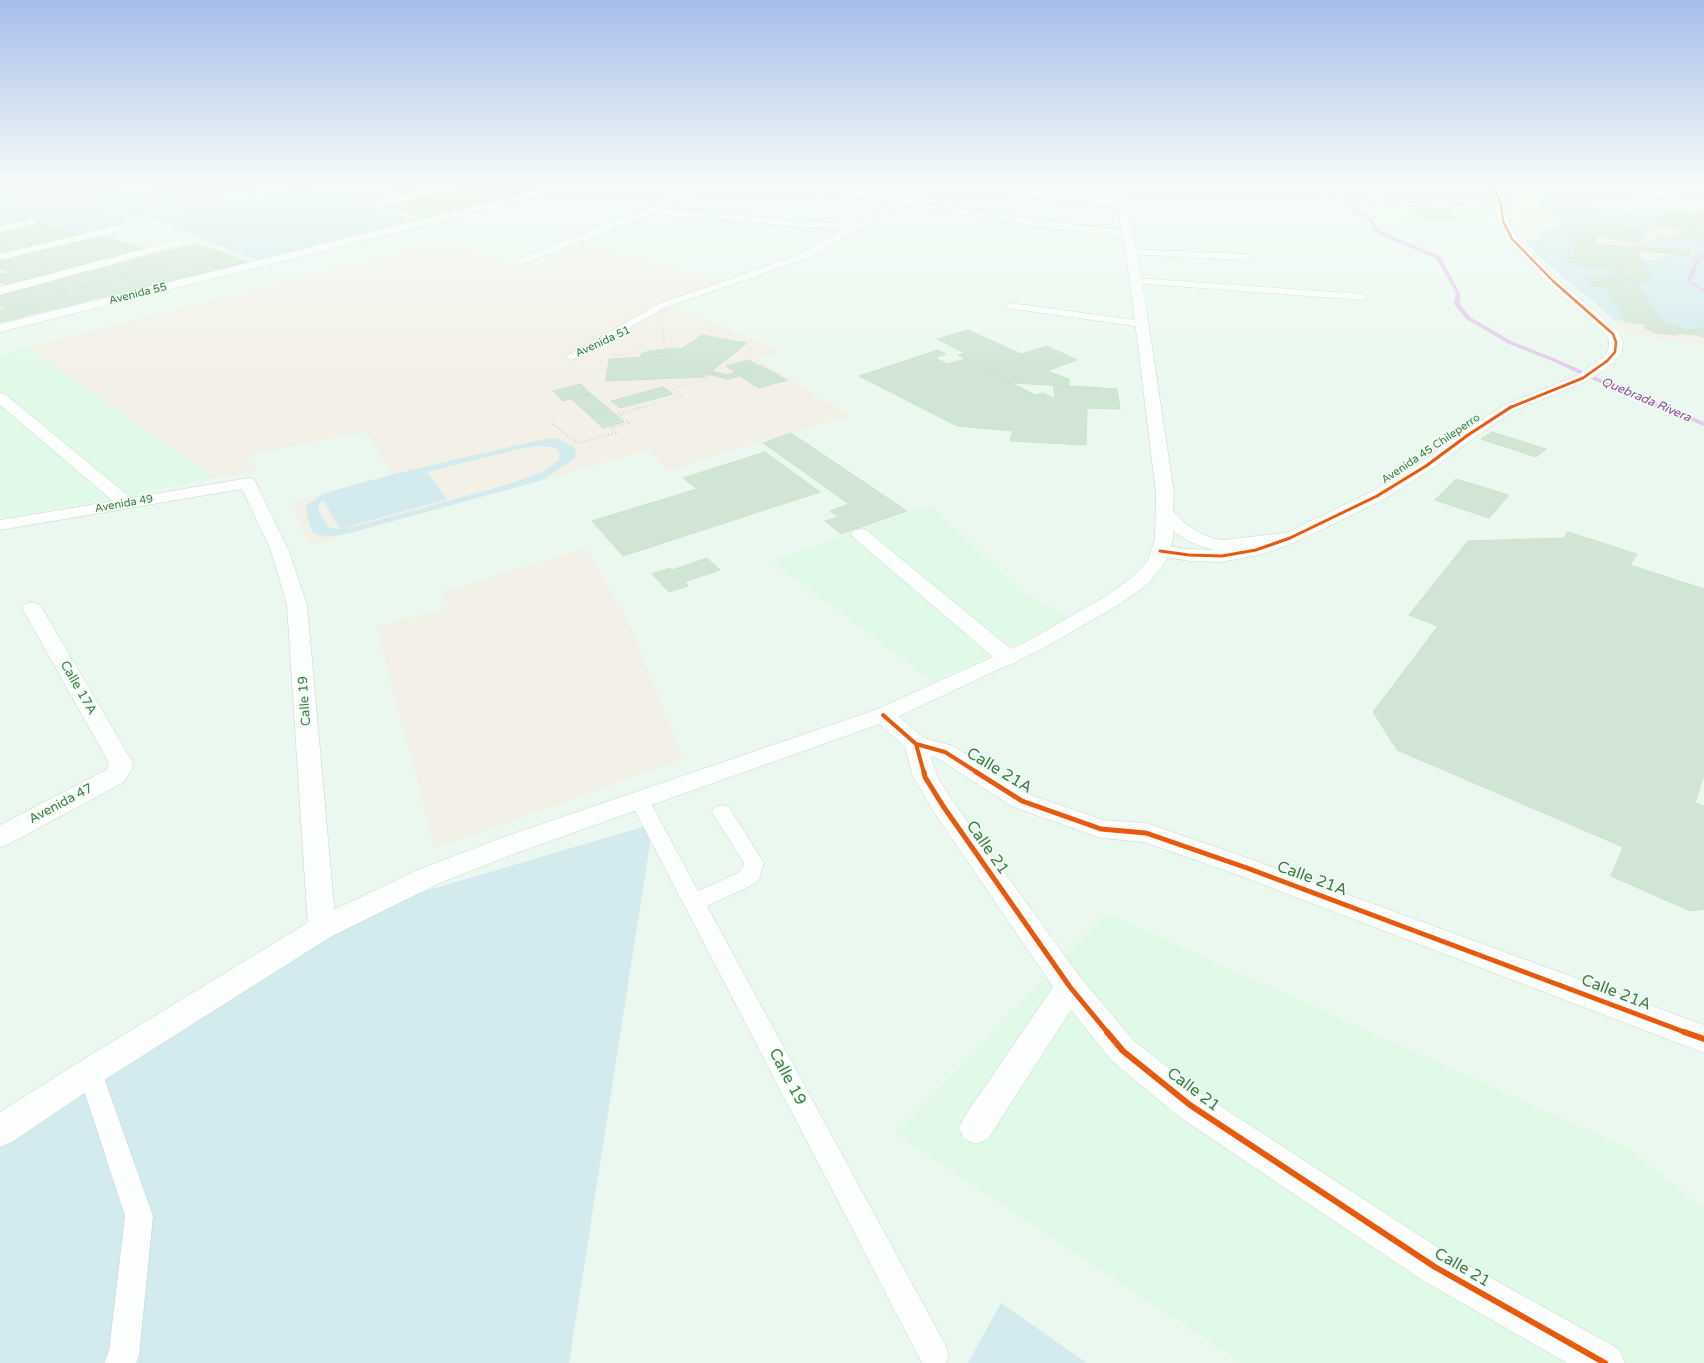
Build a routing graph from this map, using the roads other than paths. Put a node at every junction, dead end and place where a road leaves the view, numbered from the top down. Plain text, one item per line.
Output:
1 (45, 247) edge
2 (165, 247) edge
3 (328, 247) edge
4 (558, 247) edge
5 (820, 247) edge
6 (1130, 247) edge
7 (1519, 247) edge
8 (1131, 252) junction
9 (1248, 257) dead end
10 (0, 258) edge
11 (522, 261) dead end
12 (751, 275) joint
13 (1136, 281) junction
14 (0, 291) edge
15 (710, 291) junction
16 (1363, 297) dead end
17 (1010, 306) dead end
18 (1142, 324) junction
19 (0, 328) edge
20 (0, 397) edge
21 (248, 483) joint
22 (128, 504) junction
23 (1164, 512) junction
24 (0, 525) edge
25 (860, 534) dead end
26 (1290, 538) junction
27 (1160, 551) junction
28 (32, 608) dead end
29 (1008, 658) junction
30 (883, 715) junction
31 (916, 744) junction
32 (120, 769) joint
33 (639, 798) junction
34 (722, 812) dead end
35 (0, 837) edge
36 (694, 902) junction
37 (322, 928) junction
38 (1070, 987) junction
39 (1704, 1039) edge
40 (90, 1072) junction
41 (976, 1128) dead end
42 (0, 1131) edge
43 (934, 1355) dead end
44 (119, 1363) edge
45 (1605, 1363) edge

1 - 10 street
2 - 14 street
3 - 19 street, Avenida 55
4 - 11 street
5 - 12 street, Avenida 51
6 - 8 street
7 - 26 street, Avenida 45 Chileperro
8 - 9 lane
8 - 13 street
12 - 15 lane, Avenida 51
13 - 16 lane
13 - 18 street
15 - 15 lane, Avenida 51
17 - 18 lane
18 - 23 street
20 - 22 street
21 - 22 street, Avenida 49
21 - 37 street, Calle 19
22 - 24 street, Avenida 49
23 - 26 street
23 - 27 street
25 - 29 street
26 - 27 street, Avenida 45 Chileperro
27 - 29 street
28 - 32 street, Calle 17A
29 - 30 street
30 - 31 street
30 - 33 street
31 - 38 street, Calle 21
31 - 39 street, Calle 21A
32 - 35 street, Avenida 47
33 - 36 lane, Calle 19
33 - 37 street
34 - 36 lane
36 - 43 lane, Calle 19
37 - 40 street
38 - 41 street
38 - 45 street, Calle 21
40 - 42 street
40 - 44 lane

